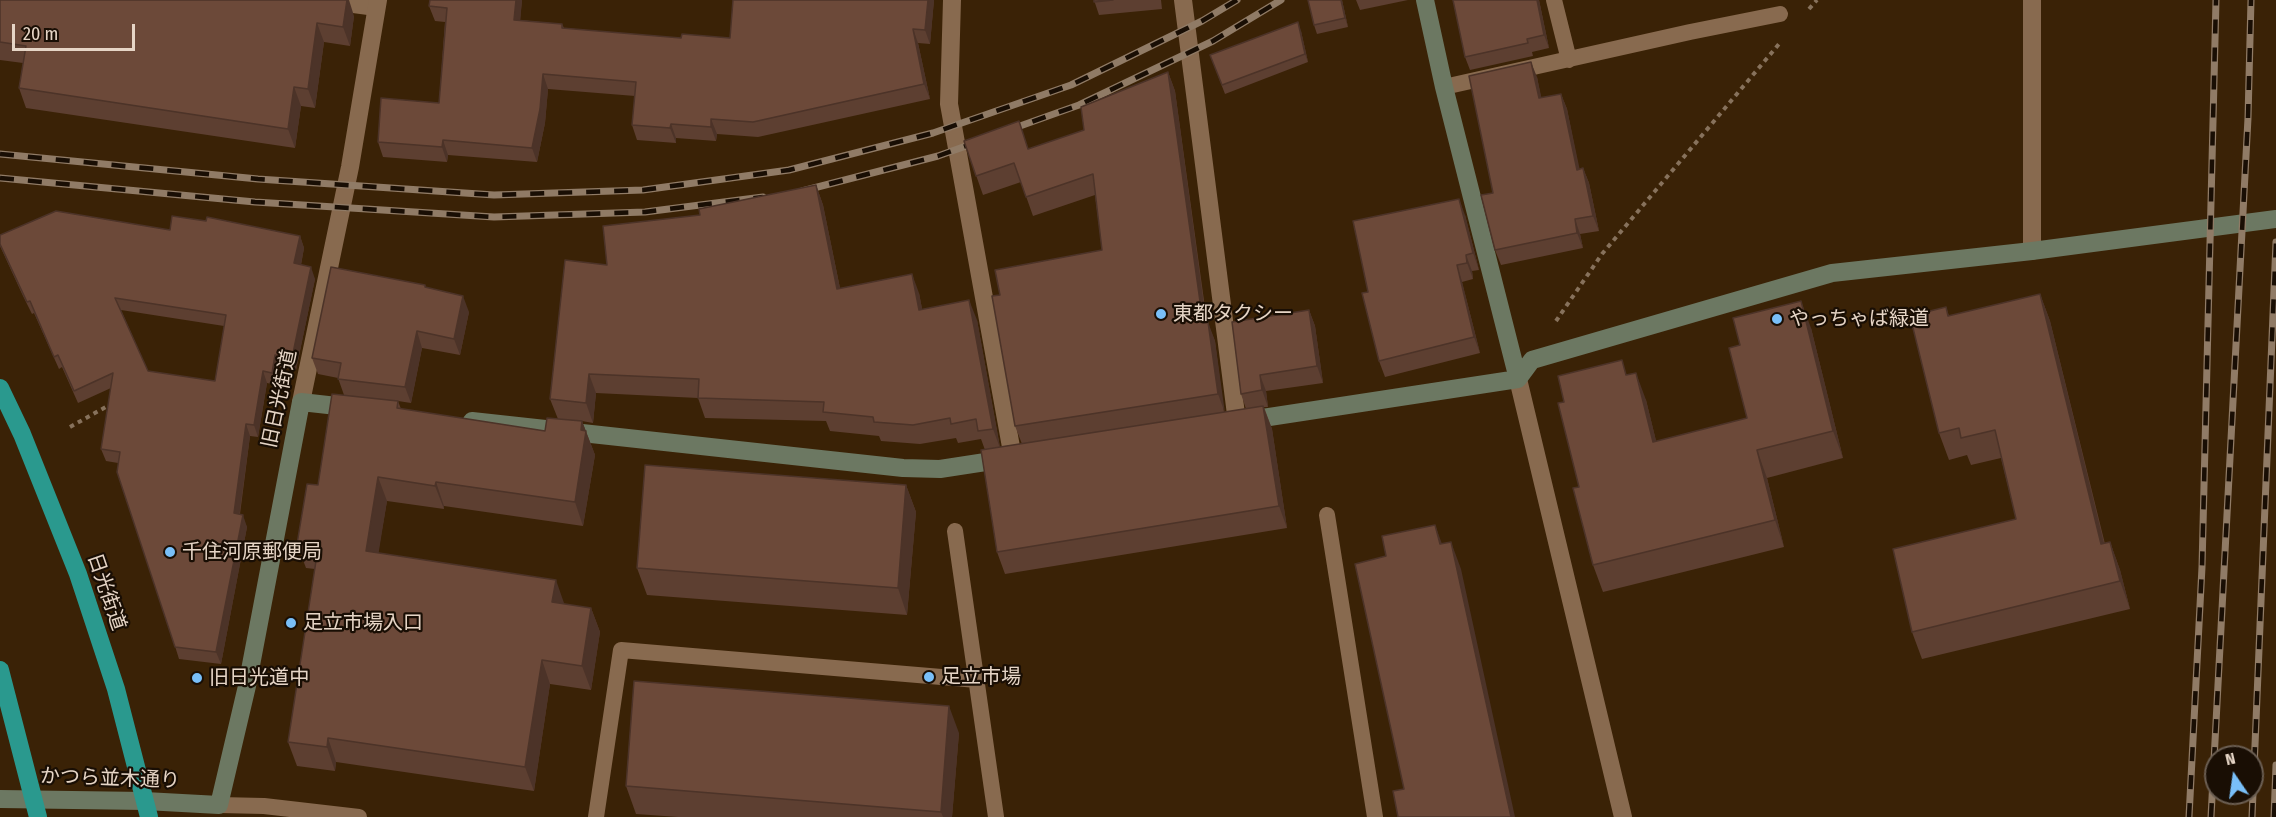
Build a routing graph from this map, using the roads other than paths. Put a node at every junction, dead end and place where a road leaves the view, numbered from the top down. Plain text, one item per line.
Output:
1 (316, 0) edge
2 (952, 0) edge
3 (1183, 0) edge
4 (1425, 0) edge
5 (1554, 0) edge
6 (2032, 0) edge
7 (377, 4) edge
8 (1780, 14) dead end
9 (1569, 60) junction
10 (1444, 87) junction
11 (2276, 219) edge
12 (2032, 250) junction
13 (1518, 379) junction
14 (0, 388) edge
15 (301, 402) junction
16 (372, 410) edge
17 (454, 419) edge
18 (1327, 515) dead end
19 (955, 531) dead end
20 (0, 670) edge
21 (977, 680) junction
22 (0, 799) edge
23 (34, 799) junction
24 (147, 809) edge
25 (219, 811) edge
26 (38, 817) edge
27 (360, 817) edge
28 (596, 817) edge
29 (996, 817) edge
30 (1375, 817) edge
31 (1623, 817) edge

1 - 7 lane
2 - 17 street
3 - 13 street
4 - 10 street
5 - 9 lane
6 - 12 street
7 - 15 street, 旧日光街道
8 - 9 lane
9 - 10 lane
10 - 13 street
11 - 12 street
12 - 13 street
13 - 31 street
14 - 24 highway, 日光街道
15 - 16 street
15 - 25 street, 旧日光街道
18 - 30 lane
19 - 21 lane
20 - 23 highway
21 - 28 lane
21 - 29 lane
22 - 23 street, かつら並木通り
23 - 24 street, かつら並木通り
23 - 26 highway
24 - 25 street, かつら並木通り
25 - 27 lane

